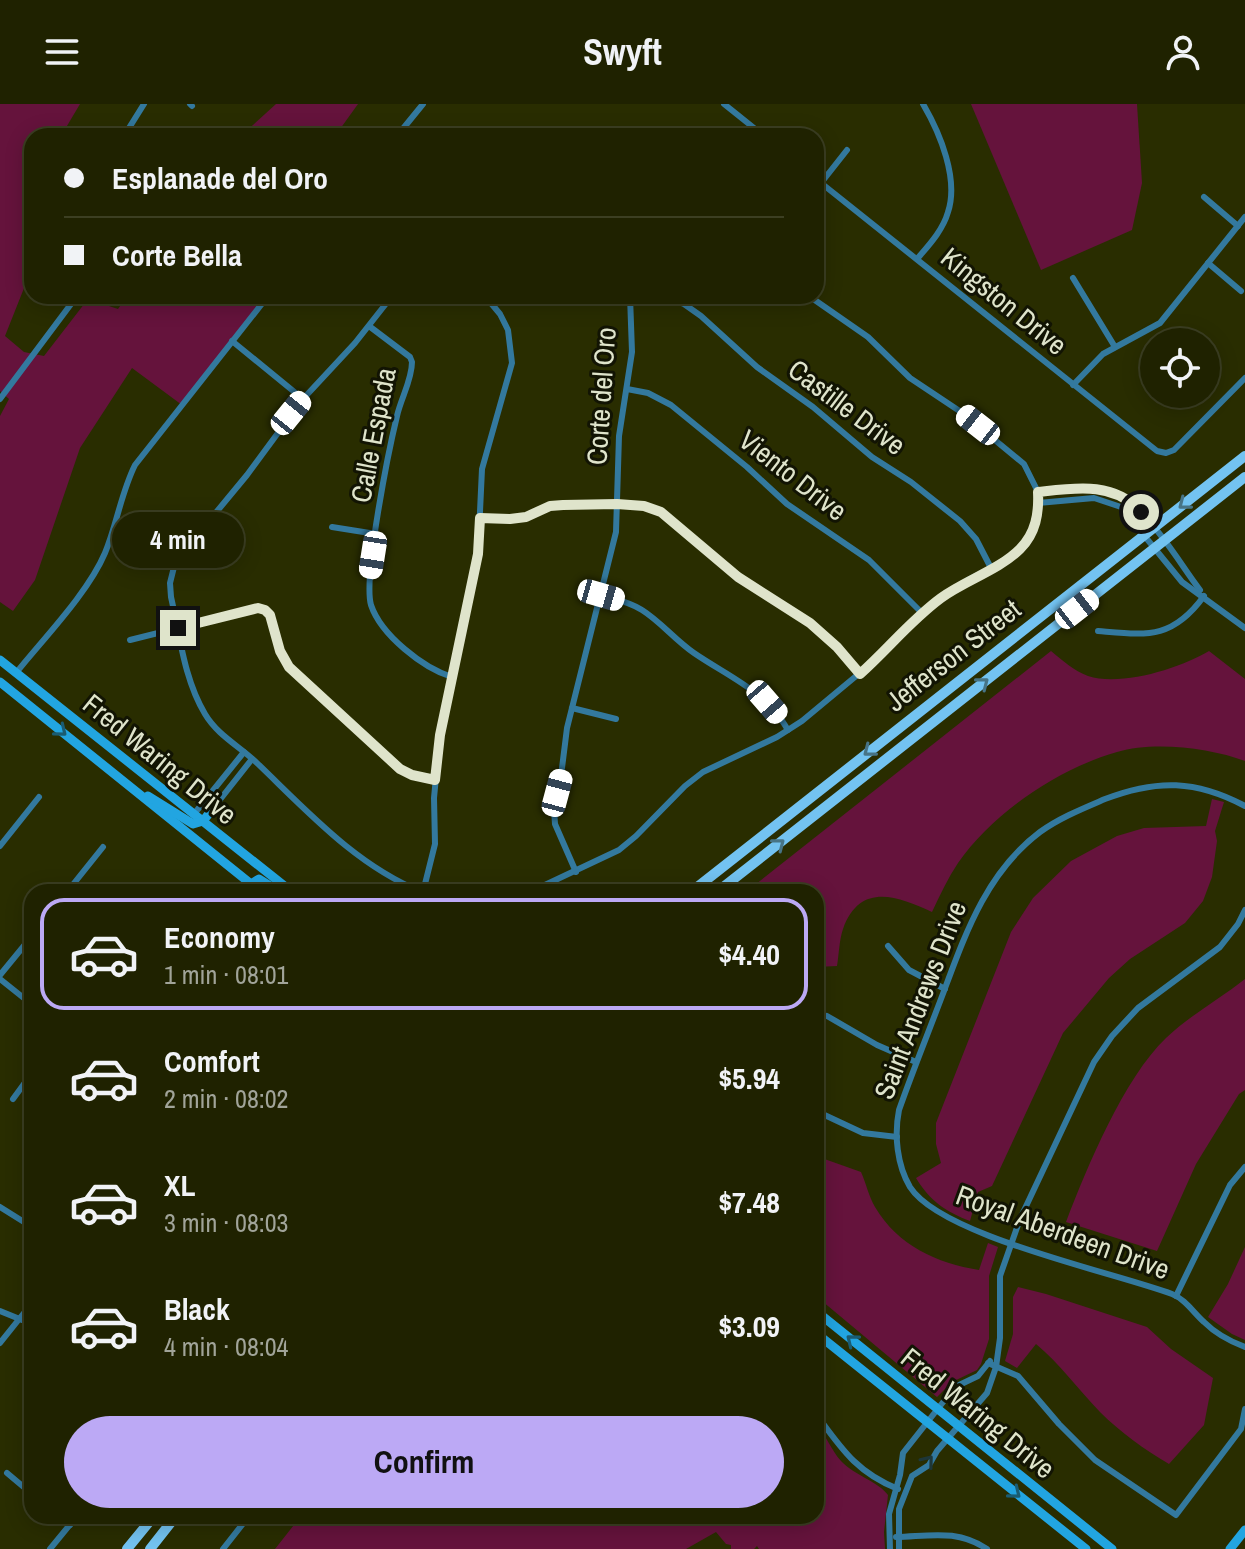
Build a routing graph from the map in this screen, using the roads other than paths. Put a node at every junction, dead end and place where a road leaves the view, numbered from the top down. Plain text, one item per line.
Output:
1 (144, 104) edge
2 (423, 104) edge
3 (724, 104) edge
4 (923, 104) edge
5 (129, 128) edge
6 (404, 128) edge
7 (754, 128) edge
8 (847, 150) dead end
9 (824, 175) edge
10 (824, 186) edge
11 (1204, 197) dead end
12 (1245, 217) edge
13 (1238, 226) junction
14 (917, 259) junction
15 (1208, 263) junction
16 (1073, 278) dead end
17 (1241, 291) dead end
18 (71, 304) edge
19 (262, 304) edge
20 (386, 304) edge
21 (492, 304) edge
22 (630, 304) edge
23 (684, 304) edge
24 (821, 304) edge
25 (369, 326) junction
26 (232, 341) junction
27 (1115, 347) junction
28 (1245, 378) edge
29 (1073, 385) junction
30 (627, 389) junction
31 (0, 399) edge
32 (303, 399) junction
33 (1245, 456) edge
34 (1245, 477) edge
35 (1038, 498) junction
36 (617, 504) junction
37 (480, 518) junction
38 (332, 527) dead end
39 (376, 534) junction
40 (1154, 538) junction
41 (991, 568) junction
42 (601, 595) junction
43 (1204, 596) junction
44 (922, 613) junction
45 (178, 628) junction
46 (1245, 628) edge
47 (1098, 631) dead end
48 (130, 640) dead end
49 (0, 660) edge
50 (16, 673) junction
51 (860, 674) junction
52 (452, 677) junction
53 (0, 682) edge
54 (572, 708) junction
55 (616, 719) dead end
56 (788, 730) junction
57 (244, 752) junction
58 (252, 759) junction
59 (435, 780) junction
60 (131, 787) junction
61 (39, 797) dead end
62 (1245, 806) edge
63 (211, 811) joint
64 (194, 814) junction
65 (203, 821) junction
66 (0, 846) edge
67 (103, 847) dead end
68 (576, 872) junction
69 (73, 884) edge
70 (243, 884) edge
71 (252, 884) edge
72 (269, 884) edge
73 (282, 884) edge
74 (406, 884) edge
75 (424, 884) edge
76 (548, 884) edge
77 (701, 884) edge
78 (727, 884) edge
79 (1245, 910) edge
80 (24, 946) edge
81 (888, 946) dead end
82 (0, 977) edge
83 (945, 989) junction
84 (24, 998) edge
85 (827, 1016) dead end
86 (916, 1062) junction
87 (24, 1084) edge
88 (13, 1099) dead end
89 (824, 1115) edge
90 (897, 1137) junction
91 (1245, 1167) edge
92 (0, 1207) edge
93 (24, 1222) edge
94 (1012, 1243) junction
95 (1176, 1296) junction
96 (0, 1311) edge
97 (24, 1314) edge
98 (824, 1317) edge
99 (20, 1319) junction
100 (24, 1321) edge
101 (824, 1339) edge
102 (0, 1343) edge
103 (1245, 1347) edge
104 (996, 1356) junction
105 (988, 1363) junction
106 (996, 1367) junction
107 (1245, 1409) edge
108 (939, 1410) junction
109 (928, 1423) junction
110 (958, 1425) junction
111 (824, 1426) edge
112 (947, 1438) junction
113 (7, 1473) dead end
114 (24, 1487) edge
115 (896, 1488) junction
116 (905, 1491) junction
117 (147, 1524) edge
118 (170, 1524) edge
119 (243, 1524) edge
120 (70, 1525) edge
121 (1245, 1530) edge
122 (898, 1537) junction
123 (889, 1538) junction
124 (50, 1549) edge
125 (127, 1549) edge
126 (150, 1549) edge
127 (223, 1549) edge
128 (890, 1549) edge
129 (899, 1549) edge
130 (987, 1549) edge
131 (1086, 1549) edge
132 (1112, 1549) edge
133 (1230, 1549) edge

1 - 5 street
2 - 6 street
3 - 7 street
4 - 14 street
8 - 9 street
10 - 14 street, Kingston Drive
11 - 13 street
12 - 13 street
13 - 15 street
14 - 29 street, Kingston Drive
15 - 17 street
15 - 27 street
16 - 27 street
18 - 31 street
19 - 26 street
20 - 25 street
21 - 37 street
22 - 30 street, Corte del Oro
23 - 41 street, Castille Drive
24 - 35 street
25 - 32 street
25 - 39 street, Calle Espada
26 - 32 street
26 - 50 street
27 - 29 street
28 - 29 street, Kingston Drive
30 - 36 street, Corte del Oro
30 - 44 street, Viento Drive
32 - 45 street
33 -> 40 main road, Jefferson Street
34 - 40 main road, Jefferson Street
35 - 40 street
35 - 40 street
35 - 41 street
36 - 37 street
36 - 42 street, Corte del Oro
36 - 51 street
37 - 52 street
38 - 39 street
39 - 52 street, Calle Espada
40 - 43 street
40 -> 77 main road, Jefferson Street
78 -> 40 main road, Jefferson Street
41 - 44 street
42 - 54 street, Corte del Oro
42 - 56 street
43 - 46 street
43 - 47 street
44 - 51 street
45 - 48 street
45 - 57 street
45 - 59 street
49 - 50 main road, Fred Waring Drive
50 - 64 main road, Fred Waring Drive
51 - 56 street
52 - 59 street
53 -> 60 main road, Fred Waring Drive
54 - 55 street
54 - 68 street, Corte del Oro
56 - 68 street
57 - 58 street
57 - 64 street
58 - 63 street
58 - 74 street
59 - 75 street
60 - 65 main road
60 - 70 main road, Fred Waring Drive
61 - 66 street
62 - 83 street, Saint Andrews Drive
63 - 65 main road
64 - 65 main road, Fred Waring Drive
65 - 73 main road, Fred Waring Drive
67 - 69 street
68 - 76 street
71 - 72 main road
79 - 94 street
80 - 82 street
81 - 83 street
82 - 84 street
83 - 86 street, Saint Andrews Drive
85 - 86 street
86 - 90 street, Saint Andrews Drive
87 - 88 street
89 - 90 street
90 - 94 street, Royal Aberdeen Drive
91 - 95 street
92 - 93 street
94 - 95 street, Royal Aberdeen Drive
94 - 104 street
95 - 103 street, Royal Aberdeen Drive
96 - 99 street
97 - 99 street
108 -> 98 main road, Fred Waring Drive
99 - 100 street
99 - 102 street
101 - 109 main road, Fred Waring Drive
104 - 105 street
104 - 106 street
105 - 106 street
105 - 108 street
106 - 107 street
106 - 110 street
108 - 109 street
108 - 110 main road, Fred Waring Drive
109 - 112 main road, Fred Waring Drive
109 - 115 street
110 - 112 street
110 - 132 main road, Fred Waring Drive
111 - 115 street
116 -> 112 street
112 -> 131 main road, Fred Waring Drive
113 - 114 street
115 - 116 street
115 - 123 street
116 - 122 street
117 - 125 main road
118 - 126 main road
119 - 127 street
120 - 124 street
121 - 133 main road
122 - 123 street
122 - 129 street
122 - 130 street
123 - 128 street

